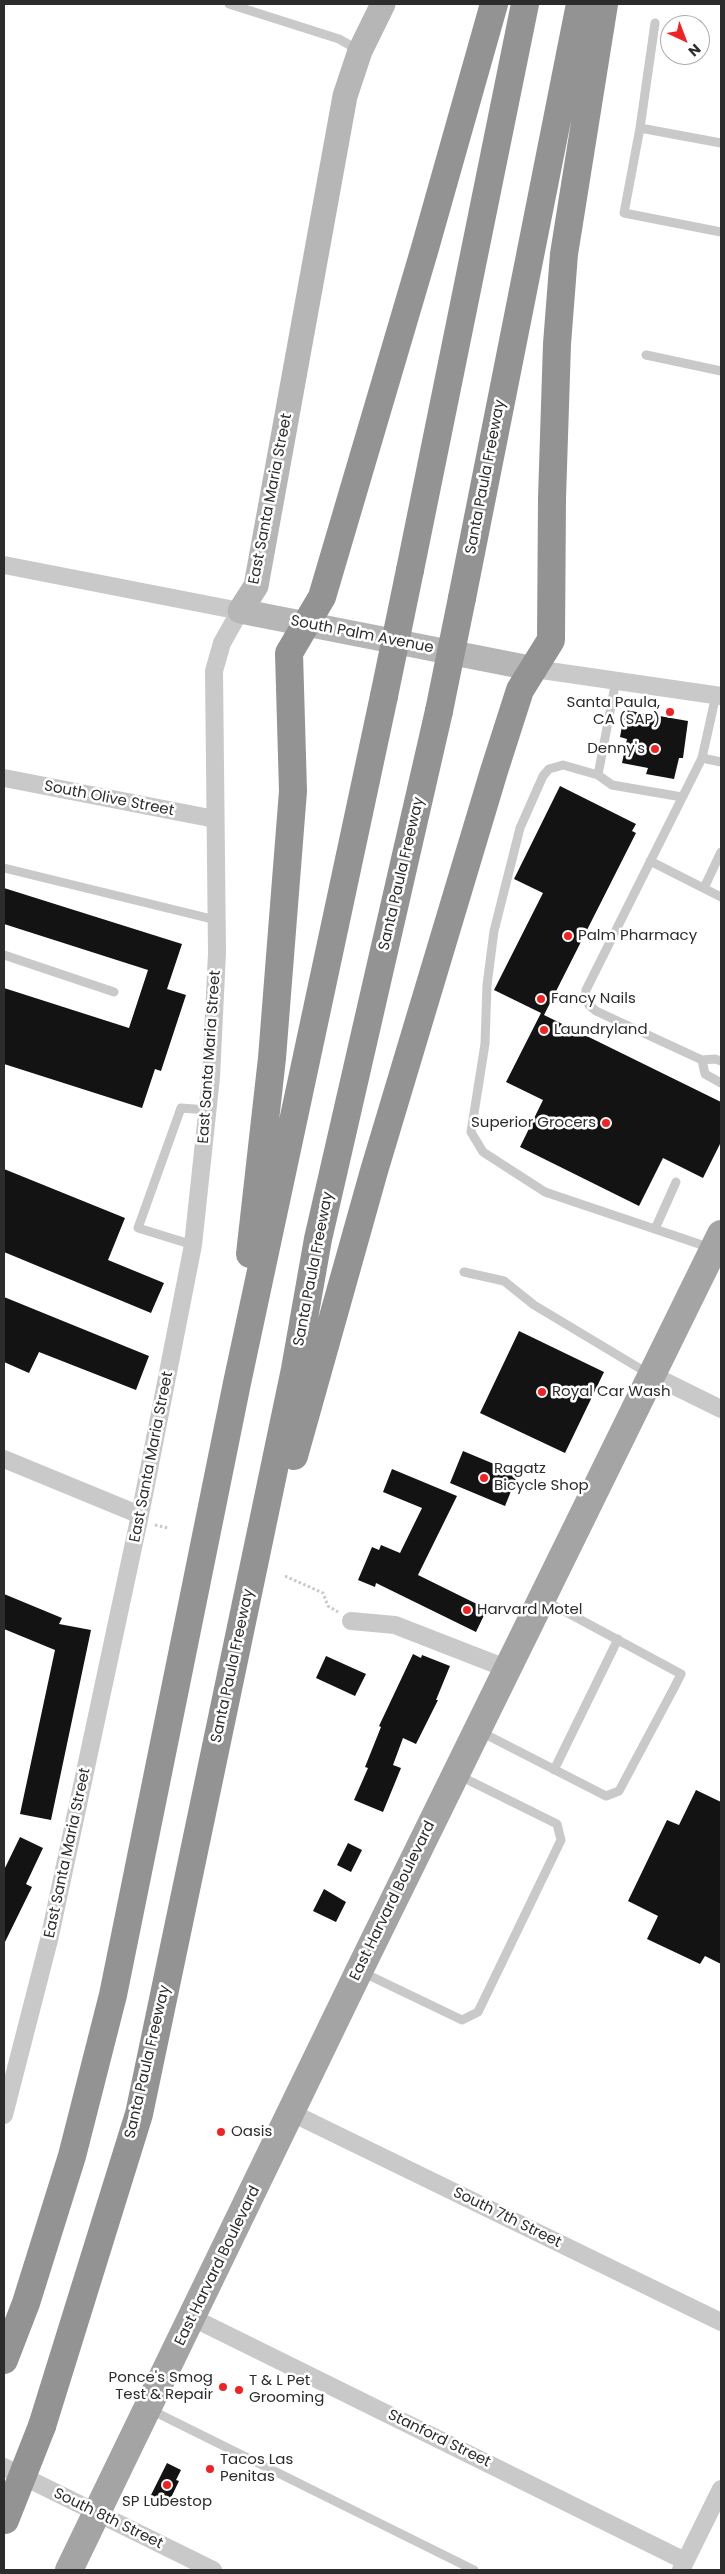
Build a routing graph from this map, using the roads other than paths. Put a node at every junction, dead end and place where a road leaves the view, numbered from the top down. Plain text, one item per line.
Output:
1 (229, 4) edge
2 (383, 4) edge
3 (494, 4) edge
4 (525, 4) edge
5 (580, 4) edge
6 (604, 4) edge
7 (655, 23) dead end
8 (360, 51) junction
9 (640, 128) junction
10 (721, 143) edge
11 (721, 232) edge
12 (646, 355) dead end
13 (721, 370) edge
14 (4, 565) edge
15 (240, 611) junction
16 (308, 624) junction
17 (535, 669) junction
18 (616, 680) junction
19 (719, 696) edge
20 (702, 758) junction
21 (721, 762) edge
22 (598, 776) junction
23 (4, 778) edge
24 (682, 797) junction
25 (215, 819) junction
26 (721, 852) edge
27 (650, 861) junction
28 (4, 868) edge
29 (704, 888) junction
30 (721, 897) edge
31 (216, 920) junction
32 (4, 955) edge
33 (114, 992) dead end
34 (702, 1060) junction
35 (721, 1062) edge
36 (721, 1083) edge
37 (208, 1110) junction
38 (676, 1182) dead end
39 (655, 1229) junction
40 (718, 1242) edge
41 (193, 1245) junction
42 (464, 1272) dead end
43 (652, 1375) junction
44 (237, 1383) junction
45 (721, 1409) edge
46 (4, 1459) edge
47 (140, 1515) junction
48 (265, 1516) junction
49 (542, 1599) junction
50 (351, 1621) road end
51 (618, 1639) junction
52 (508, 1669) junction
53 (477, 1730) junction
54 (554, 1770) junction
55 (456, 1774) junction
56 (359, 1971) junction
57 (292, 2113) junction
58 (4, 2115) edge
59 (193, 2318) junction
60 (721, 2322) edge
61 (4, 2360) edge
62 (147, 2408) junction
63 (4, 2467) edge
64 (721, 2489) edge
65 (97, 2513) junction
66 (4, 2521) edge
67 (683, 2566) edge
68 (69, 2570) edge
69 (213, 2570) edge
70 (474, 2570) edge

1 - 8 lane
2 - 8 street, East Santa Maria Street
3 - 16 highway
4 - 44 highway, bridge
5 - 48 highway, Santa Paula Freeway, bridge
6 - 17 highway
7 - 9 lane
8 - 15 street, East Santa Maria Street
9 - 10 lane
9 - 11 lane
12 - 13 lane
14 - 15 street, South Palm Avenue
15 - 16 street, South Palm Avenue
15 - 25 street, East Santa Maria Street
16 - 17 street, South Palm Avenue
16 - 44 highway
17 - 18 street, South Palm Avenue
17 - 48 highway
18 - 19 street, South Palm Avenue
18 - 22 lane
19 - 20 lane
20 - 21 lane
20 - 24 lane
22 - 24 lane
22 - 39 lane
23 - 25 street, South Olive Street
24 - 27 lane
25 - 31 street, East Santa Maria Street
26 - 29 lane
27 - 29 lane
27 - 34 lane
28 - 31 lane
29 - 30 lane
31 - 37 street, East Santa Maria Street
32 - 33 lane
34 - 35 lane
34 - 36 lane
37 - 41 street, East Santa Maria Street
37 - 41 lane
38 - 39 lane
39 - 40 lane
40 - 43 main road, East Harvard Boulevard
41 - 47 street, East Santa Maria Street
42 - 43 lane
43 - 45 street
43 - 49 main road, East Harvard Boulevard
44 - 61 highway
46 - 47 street
47 - 58 street, East Santa Maria Street
48 - 66 highway, Santa Paula Freeway, bridge
49 - 51 lane
49 - 52 main road, East Harvard Boulevard
50 - 52 street
51 - 54 lane
51 - 54 lane
52 - 53 main road, East Harvard Boulevard
53 - 54 lane
53 - 55 main road, East Harvard Boulevard
55 - 56 main road, East Harvard Boulevard
55 - 56 lane
56 - 57 main road, East Harvard Boulevard
57 - 59 main road, East Harvard Boulevard
57 - 60 street, South 7th Street
59 - 62 main road, East Harvard Boulevard
59 - 67 street, Stanford Street
62 - 65 main road, East Harvard Boulevard
62 - 70 lane
63 - 65 street, South 8th Street
64 - 67 street
65 - 68 main road, East Harvard Boulevard
65 - 69 street, South 8th Street

